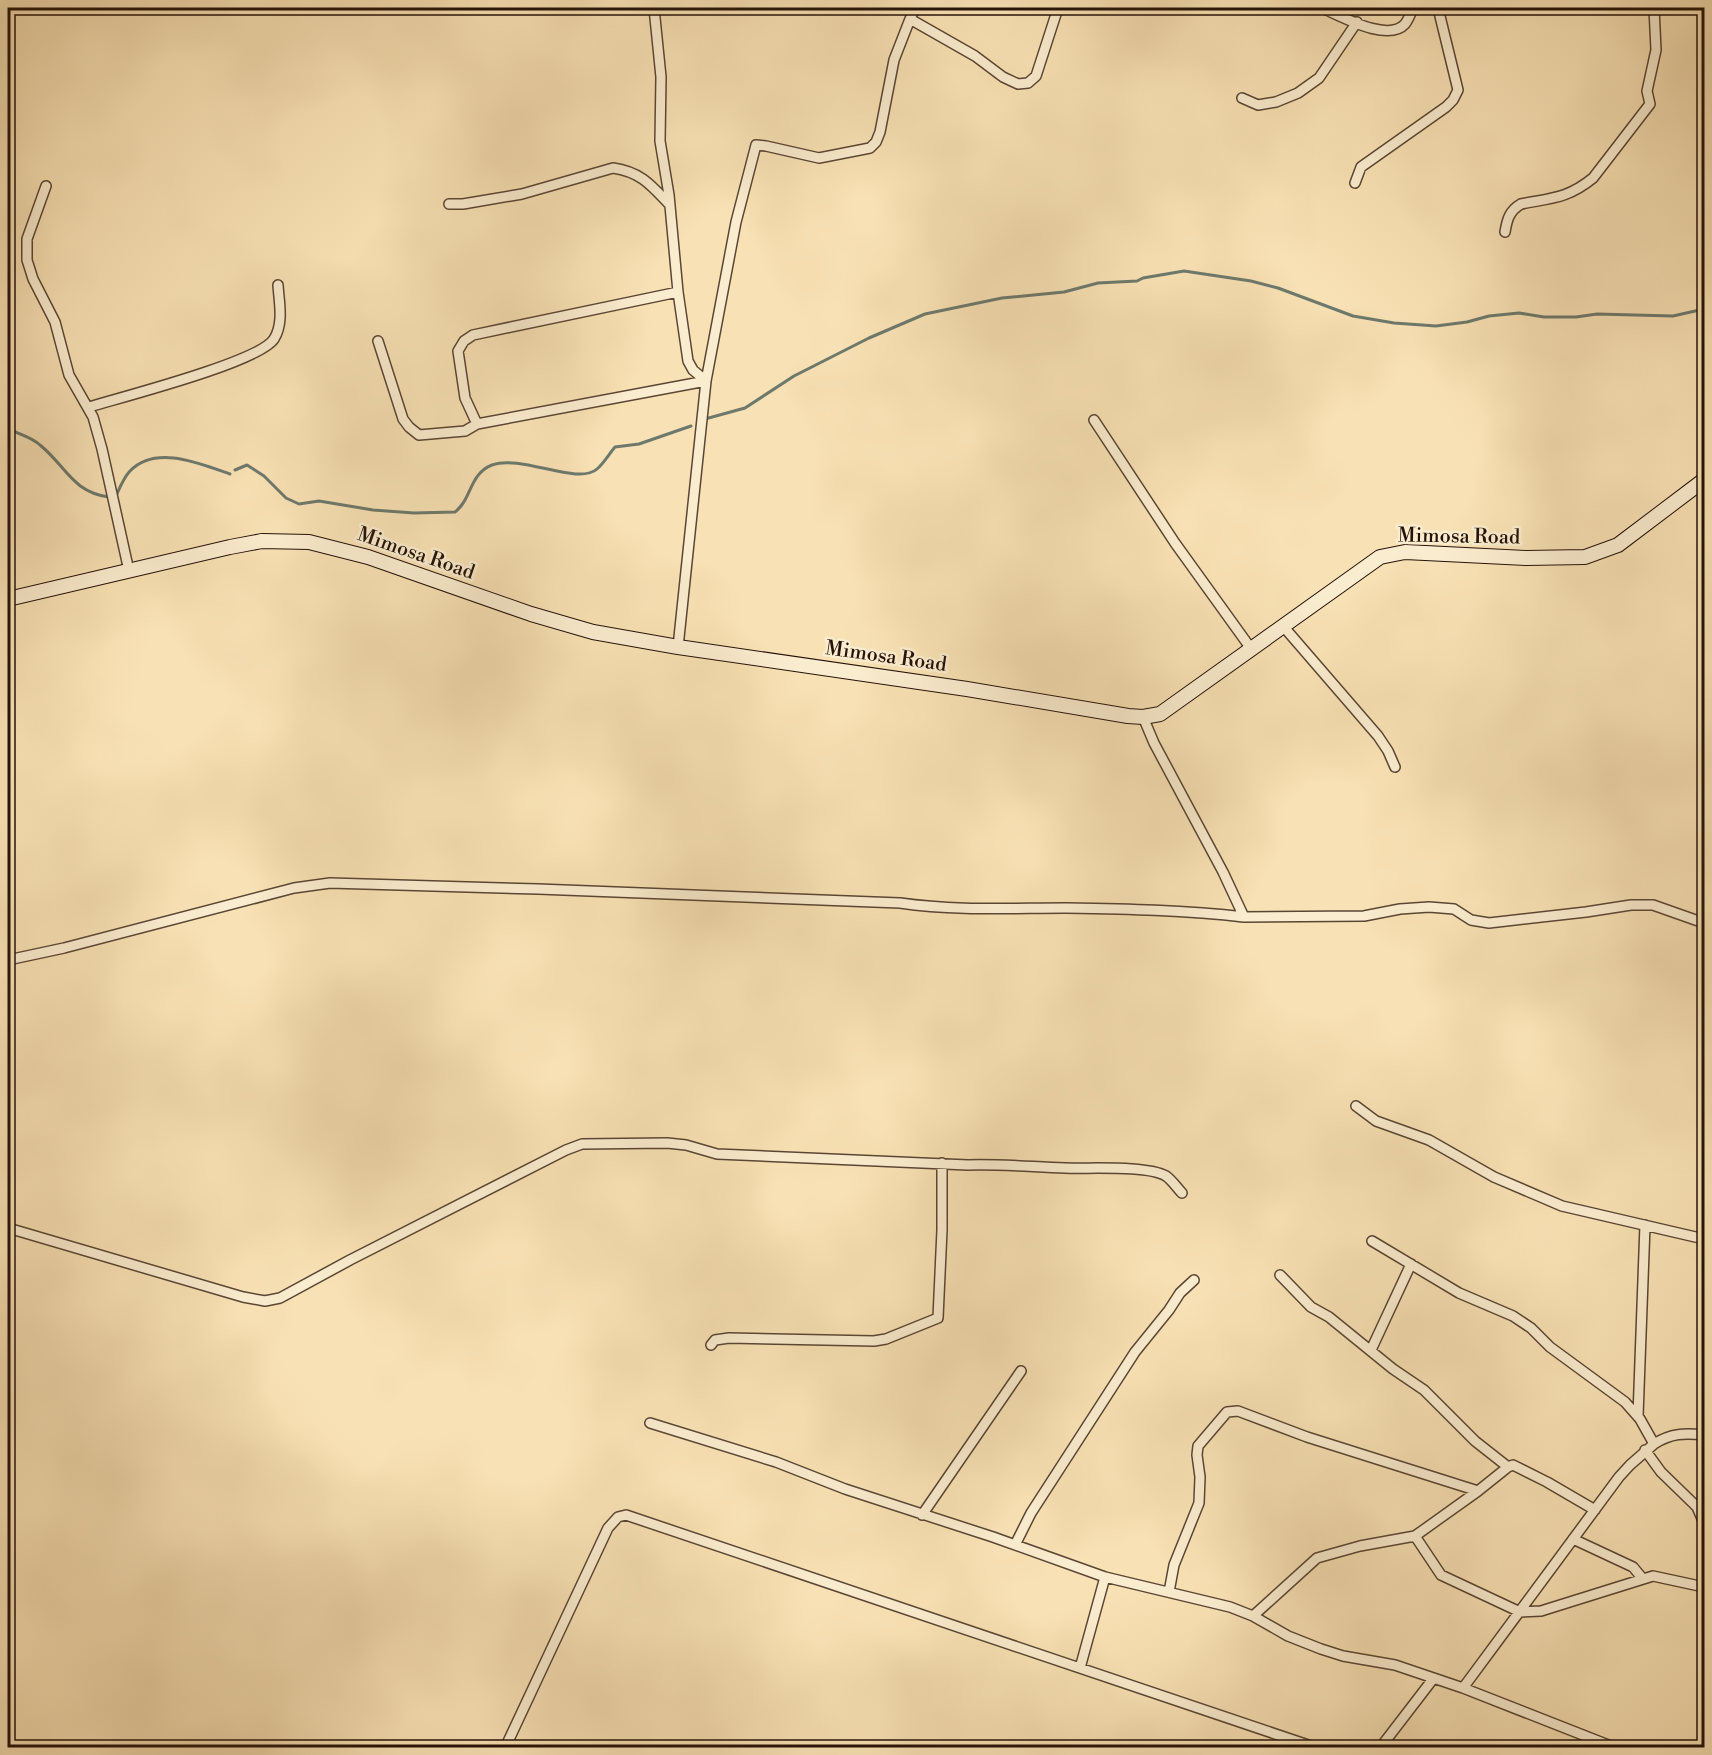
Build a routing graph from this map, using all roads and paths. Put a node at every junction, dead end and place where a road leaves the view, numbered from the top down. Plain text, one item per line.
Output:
1 (654, 8) edge
2 (915, 8) edge
3 (1058, 8) edge
4 (1322, 8) edge
5 (1413, 8) edge
6 (1438, 8) edge
7 (1654, 8) edge
8 (910, 19) junction
9 (1357, 22) junction
10 (1242, 98) dead end
11 (1355, 183) dead end
12 (46, 186) dead end
13 (449, 204) dead end
14 (670, 205) junction
15 (1506, 232) dead end
16 (278, 285) dead end
17 (678, 292) junction
18 (378, 341) dead end
19 (706, 381) junction
20 (89, 407) junction
21 (1094, 420) dead end
22 (477, 424) junction
23 (1704, 480) edge
24 (129, 571) junction
25 (8, 599) edge
26 (1283, 626) junction
27 (678, 647) junction
28 (1252, 650) junction
29 (1143, 717) junction
30 (1395, 767) dead end
31 (1244, 917) junction
32 (1704, 923) edge
33 (8, 960) edge
34 (1356, 1106) dead end
35 (942, 1163) junction
36 (1182, 1193) dead end
37 (1646, 1225) junction
38 (8, 1228) edge
39 (1704, 1239) edge
40 (1372, 1241) dead end
41 (1411, 1264) junction
42 (1280, 1275) dead end
43 (1194, 1280) dead end
44 (711, 1345) dead end
45 (1371, 1350) junction
46 (1021, 1371) dead end
47 (1638, 1416) junction
48 (650, 1423) dead end
49 (1704, 1435) edge
50 (1654, 1444) junction
51 (1645, 1450) junction
52 (1508, 1467) junction
53 (1478, 1491) junction
54 (1595, 1510) junction
55 (922, 1515) junction
56 (1704, 1523) edge
57 (1415, 1536) junction
58 (1574, 1539) junction
59 (1016, 1545) junction
60 (1105, 1577) junction
61 (1643, 1579) junction
62 (1704, 1587) edge
63 (1169, 1592) junction
64 (1520, 1612) junction
65 (1253, 1616) junction
66 (1080, 1668) junction
67 (1432, 1679) junction
68 (1463, 1688) junction
69 (505, 1748) edge
70 (1317, 1748) edge
71 (1380, 1748) edge
72 (1616, 1748) edge

1 - 14 street
2 - 8 street
3 - 8 street
4 - 9 street
5 - 9 street
6 - 11 street
7 - 15 street
8 - 19 street
9 - 10 street
12 - 20 street
13 - 14 street
14 - 17 street
16 - 20 street
17 - 19 street
17 - 22 street
18 - 22 street
19 - 22 street
19 - 27 street
20 - 24 street
21 - 28 street
23 - 26 street, Mimosa Road
24 - 25 street, Mimosa Road
24 - 27 street, Mimosa Road
26 - 28 street, Mimosa Road
26 - 30 street
27 - 29 street, Mimosa Road
28 - 29 street, Mimosa Road
29 - 31 street
31 - 32 street
31 - 33 street
34 - 37 street
35 - 36 street
35 - 38 street
35 - 44 street
37 - 39 street
37 - 47 street
40 - 41 street
41 - 45 street
41 - 47 street
42 - 45 street
43 - 59 street
45 - 52 street
46 - 55 street
47 - 50 street
48 - 55 street
49 - 50 street
50 - 51 street
51 - 54 street
51 - 56 street
52 - 53 street
52 - 54 street
53 - 57 street
53 - 63 street
54 - 58 street
55 - 59 street
57 - 64 street
57 - 65 street
58 - 61 street
58 - 64 street
59 - 60 street
60 - 63 street
60 - 66 street
61 - 62 street
61 - 64 street
63 - 65 street
64 - 68 street
65 - 67 street
66 - 69 street
66 - 70 street
67 - 68 street
67 - 71 street
68 - 72 street

